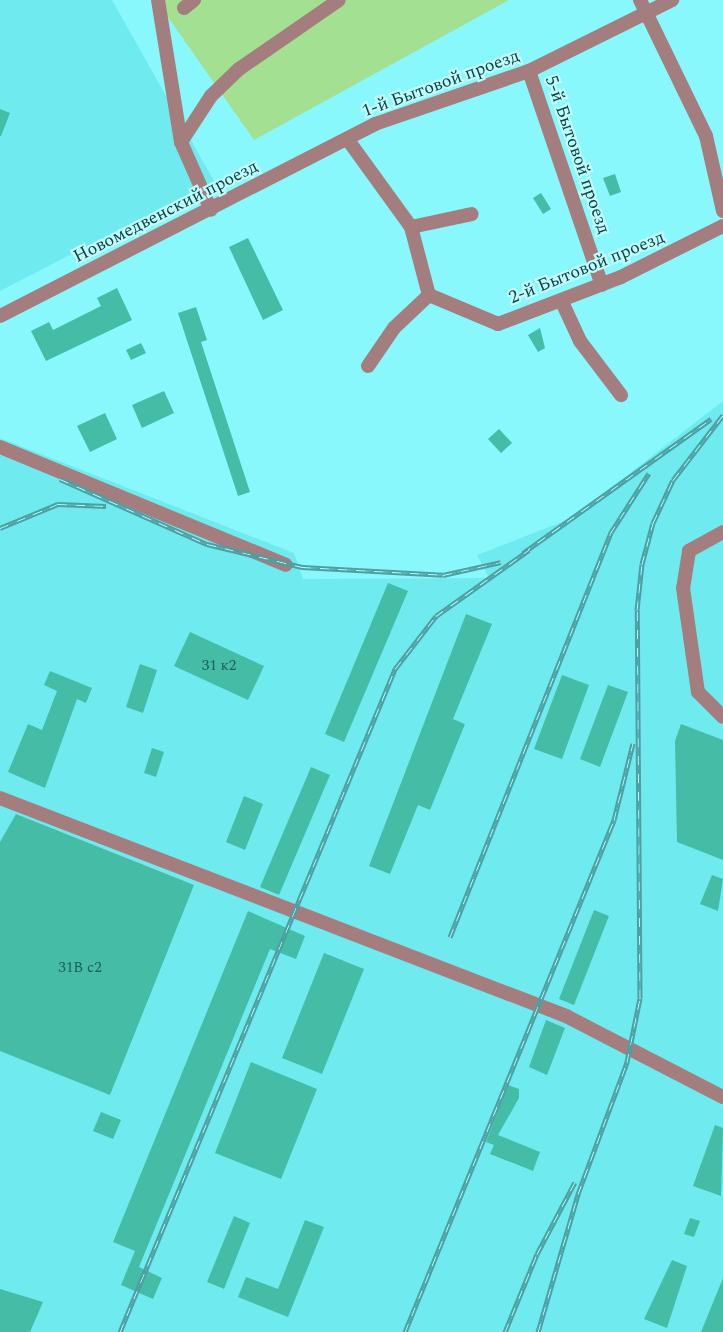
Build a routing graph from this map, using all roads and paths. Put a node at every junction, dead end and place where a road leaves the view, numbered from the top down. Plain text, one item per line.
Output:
1 (158, 0) edge
2 (339, 0) edge
3 (640, 0) edge
4 (672, 0) edge
5 (644, 14) junction
6 (529, 71) junction
7 (348, 140) junction
8 (181, 142) junction
9 (211, 210) junction
10 (723, 211) edge
11 (472, 214) dead end
12 (723, 226) edge
13 (411, 227) junction
14 (602, 285) junction
15 (429, 295) junction
16 (562, 302) junction
17 (0, 316) edge
18 (368, 366) dead end
19 (621, 395) dead end
20 (0, 447) edge
21 (723, 532) edge
22 (286, 565) dead end
23 (723, 717) edge
24 (0, 798) edge
25 (723, 1097) edge

1 - 8 street
2 - 8 street
3 - 5 street
4 - 5 street
5 - 6 street, 1-й Бытовой проезд
5 - 10 street
6 - 7 street, 1-й Бытовой проезд
6 - 14 street, 5-й Бытовой проезд
7 - 9 street, Новомедвенский проезд
7 - 13 street
8 - 9 street
9 - 17 street, Новомедвенский проезд
11 - 13 street
12 - 14 street, 2-й Бытовой проезд
13 - 15 street
14 - 16 street, 2-й Бытовой проезд
15 - 16 street, 2-й Бытовой проезд
15 - 18 street
16 - 19 street
20 - 22 street
21 - 23 street
24 - 25 street

